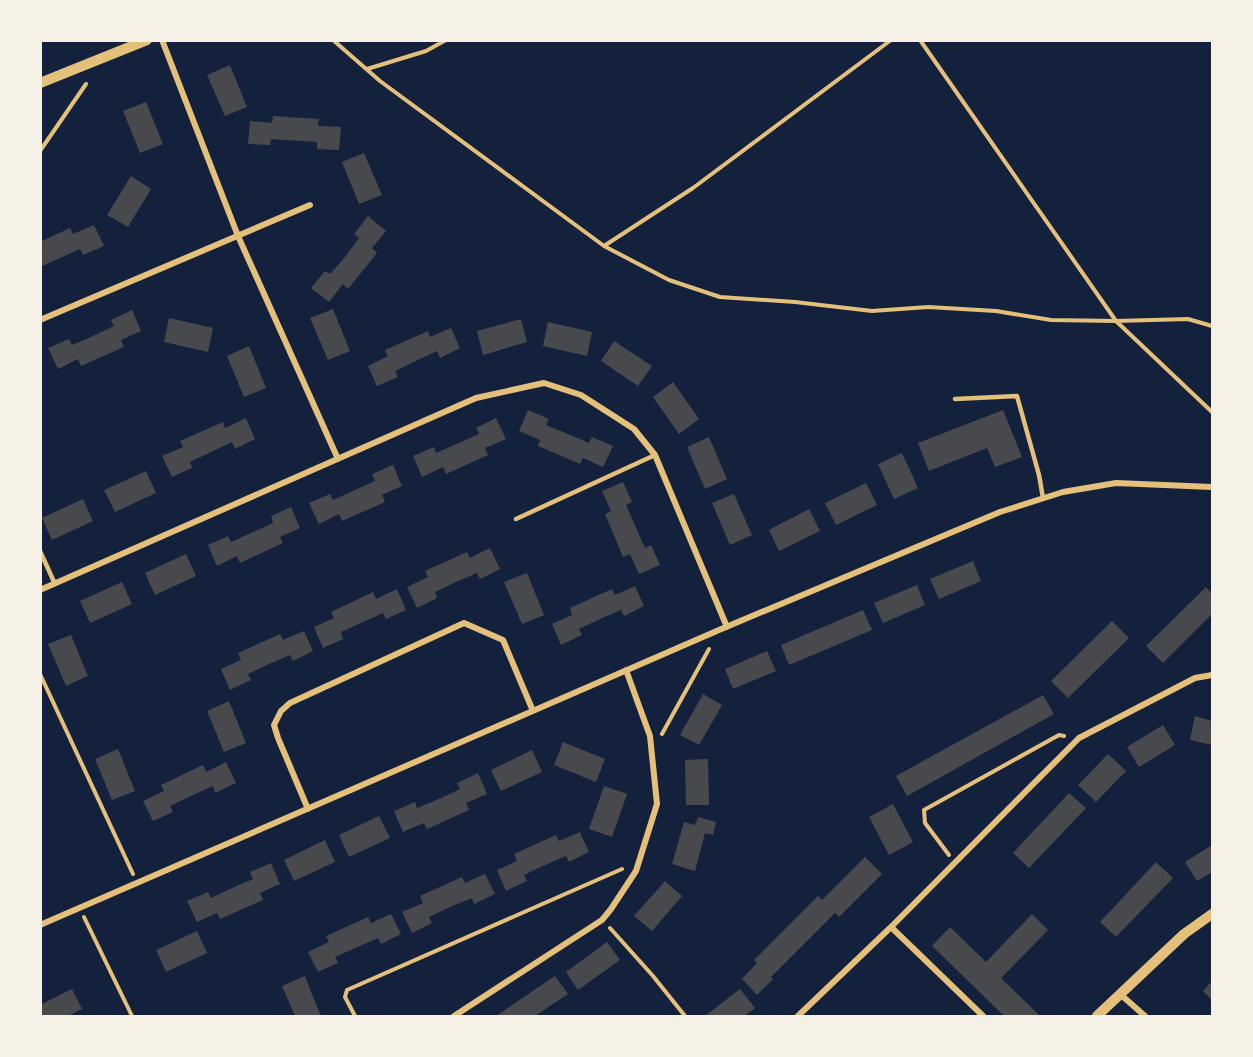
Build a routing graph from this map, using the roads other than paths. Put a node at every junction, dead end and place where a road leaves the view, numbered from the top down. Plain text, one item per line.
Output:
1 (147, 40) edge
2 (162, 40) edge
3 (40, 83) edge
4 (310, 205) dead end
5 (238, 236) junction
6 (40, 320) edge
7 (955, 399) dead end
8 (655, 455) junction
9 (338, 459) junction
10 (1212, 487) edge
11 (1043, 498) junction
12 (516, 519) dead end
13 (40, 551) edge
14 (55, 584) junction
15 (40, 590) edge
16 (727, 627) junction
17 (626, 670) junction
18 (1212, 675) edge
19 (533, 711) junction
20 (308, 808) junction
21 (1212, 914) edge
22 (40, 925) edge
23 (891, 927) junction
24 (1120, 994) junction
25 (454, 1017) edge
26 (798, 1017) edge
27 (983, 1017) edge
28 (1097, 1017) edge
29 (1145, 1017) edge

1 - 3 street
2 - 5 street
4 - 5 street
5 - 6 street
5 - 9 street
7 - 11 lane
8 - 9 street
8 - 12 lane
8 - 16 street
9 - 14 street
10 - 11 street
11 - 16 street
13 - 14 lane
14 - 15 street
16 - 17 street
17 - 19 street
17 - 25 street
18 - 23 street
19 - 20 street
19 - 20 street
20 - 22 street
21 - 24 street
23 - 26 street
23 - 27 street
24 - 28 street
24 - 29 street

